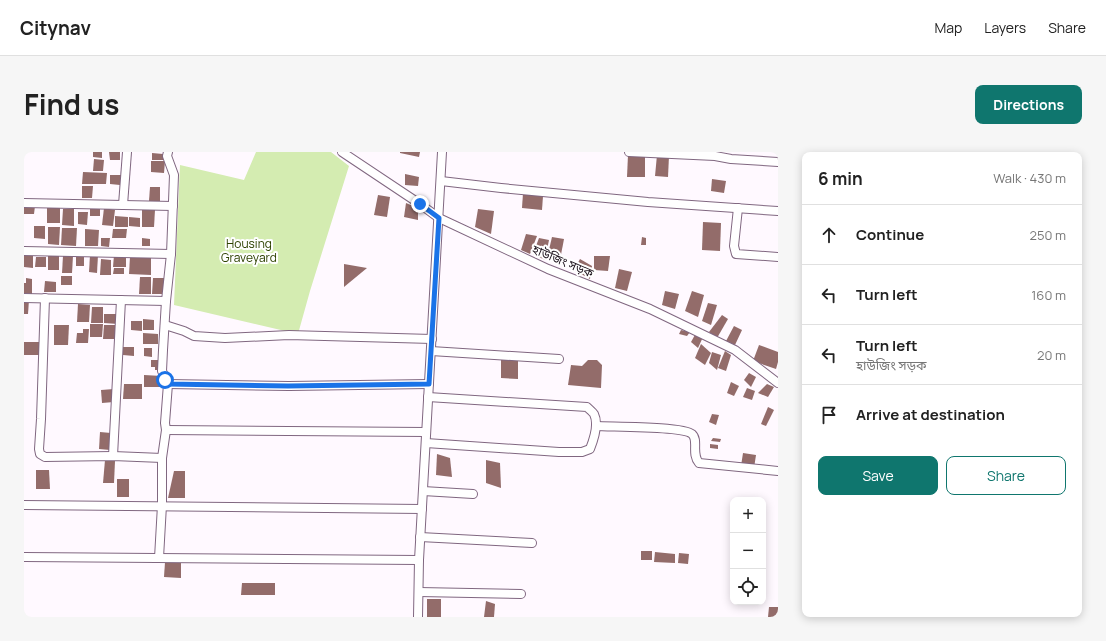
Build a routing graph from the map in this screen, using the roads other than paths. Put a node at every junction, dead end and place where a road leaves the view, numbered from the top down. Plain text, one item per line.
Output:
1 (127, 152) edge
2 (168, 152) edge
3 (342, 152) edge
4 (442, 152) edge
5 (628, 152) edge
6 (778, 162) edge
7 (441, 181) junction
8 (24, 203) edge
9 (123, 205) junction
10 (173, 206) junction
11 (738, 208) junction
12 (778, 210) edge
13 (439, 218) junction
14 (24, 251) edge
15 (171, 254) junction
16 (778, 257) edge
17 (24, 298) edge
18 (45, 298) junction
19 (121, 300) junction
20 (166, 301) junction
21 (165, 325) junction
22 (432, 339) junction
23 (431, 351) junction
24 (559, 359) dead end
25 (778, 383) edge
26 (168, 384) junction
27 (429, 384) junction
28 (428, 397) junction
29 (596, 426) junction
30 (166, 430) junction
31 (426, 432) junction
32 (426, 444) junction
33 (113, 456) junction
34 (162, 458) junction
35 (778, 471) edge
36 (423, 491) junction
37 (473, 494) dead end
38 (24, 505) edge
39 (162, 506) junction
40 (422, 509) junction
41 (420, 537) junction
42 (532, 543) dead end
43 (24, 558) edge
44 (160, 558) junction
45 (419, 560) junction
46 (419, 592) junction
47 (521, 594) dead end
48 (418, 617) edge

1 - 9 street
2 - 10 street
3 - 13 street, হাউজিং সড়ক
4 - 7 street
5 - 6 street
7 - 11 street
7 - 13 street
8 - 9 street
9 - 10 street
10 - 15 street
11 - 12 street
11 - 16 street
13 - 22 street
13 - 25 street, হাউজিং সড়ক
14 - 15 street
15 - 20 street
17 - 18 street
18 - 19 street
18 - 33 street
19 - 20 street
19 - 33 street
20 - 21 street
21 - 22 street
21 - 26 street
22 - 23 street
23 - 24 street
23 - 27 street
26 - 27 street
26 - 30 street
27 - 28 street
28 - 29 street
28 - 31 street
29 - 32 street
29 - 35 street
30 - 31 street
30 - 34 street
31 - 32 street
32 - 36 street
33 - 34 street
34 - 39 street
36 - 37 street
36 - 40 street
38 - 39 street
39 - 40 street
39 - 44 street
40 - 41 street
41 - 42 street
41 - 45 street
43 - 44 street
44 - 45 street
45 - 46 street
46 - 47 street
46 - 48 street

